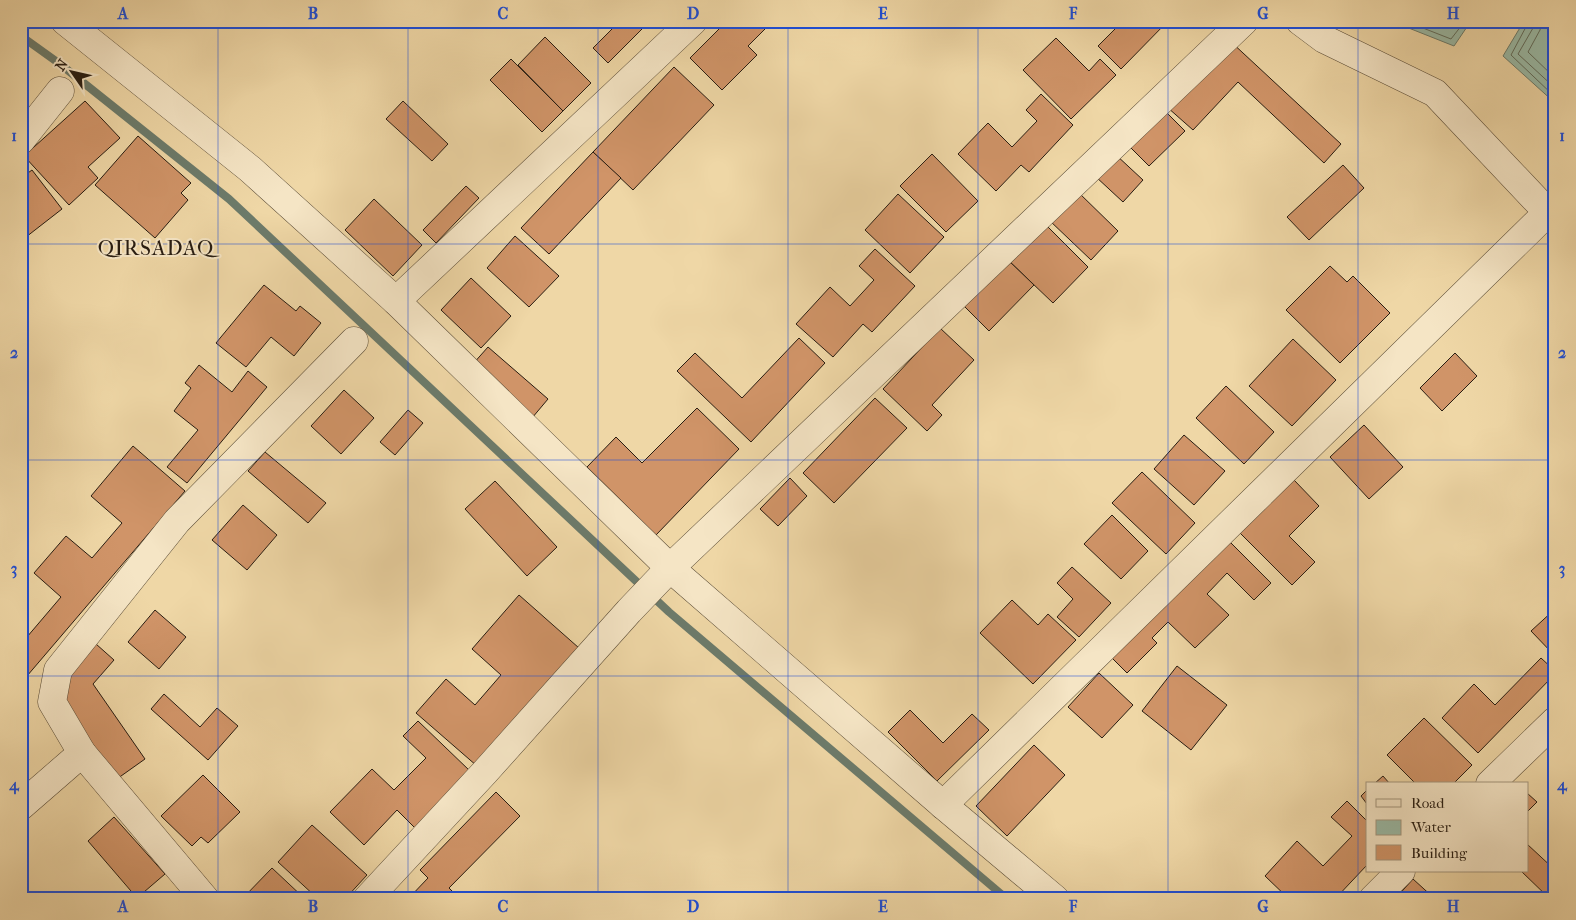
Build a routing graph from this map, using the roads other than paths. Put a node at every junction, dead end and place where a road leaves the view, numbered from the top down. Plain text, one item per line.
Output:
1 (65, 21) edge
2 (693, 21) edge
3 (1244, 21) edge
4 (1300, 21) edge
5 (60, 91) dead end
6 (21, 140) edge
7 (1551, 216) edge
8 (396, 301) junction
9 (354, 340) dead end
10 (663, 575) junction
11 (1555, 720) edge
12 (82, 753) junction
13 (1492, 782) edge
14 (943, 805) junction
15 (21, 806) edge
16 (1400, 872) edge
17 (205, 899) edge
18 (366, 899) edge
19 (1055, 899) edge
20 (1373, 899) edge

1 - 8 street
2 - 8 street
3 - 10 street
4 - 7 street
5 - 6 street
7 - 14 street
8 - 10 street
9 - 12 street
10 - 14 street
10 - 18 street
11 - 13 street
12 - 15 street
12 - 17 street
14 - 19 street
16 - 20 street

